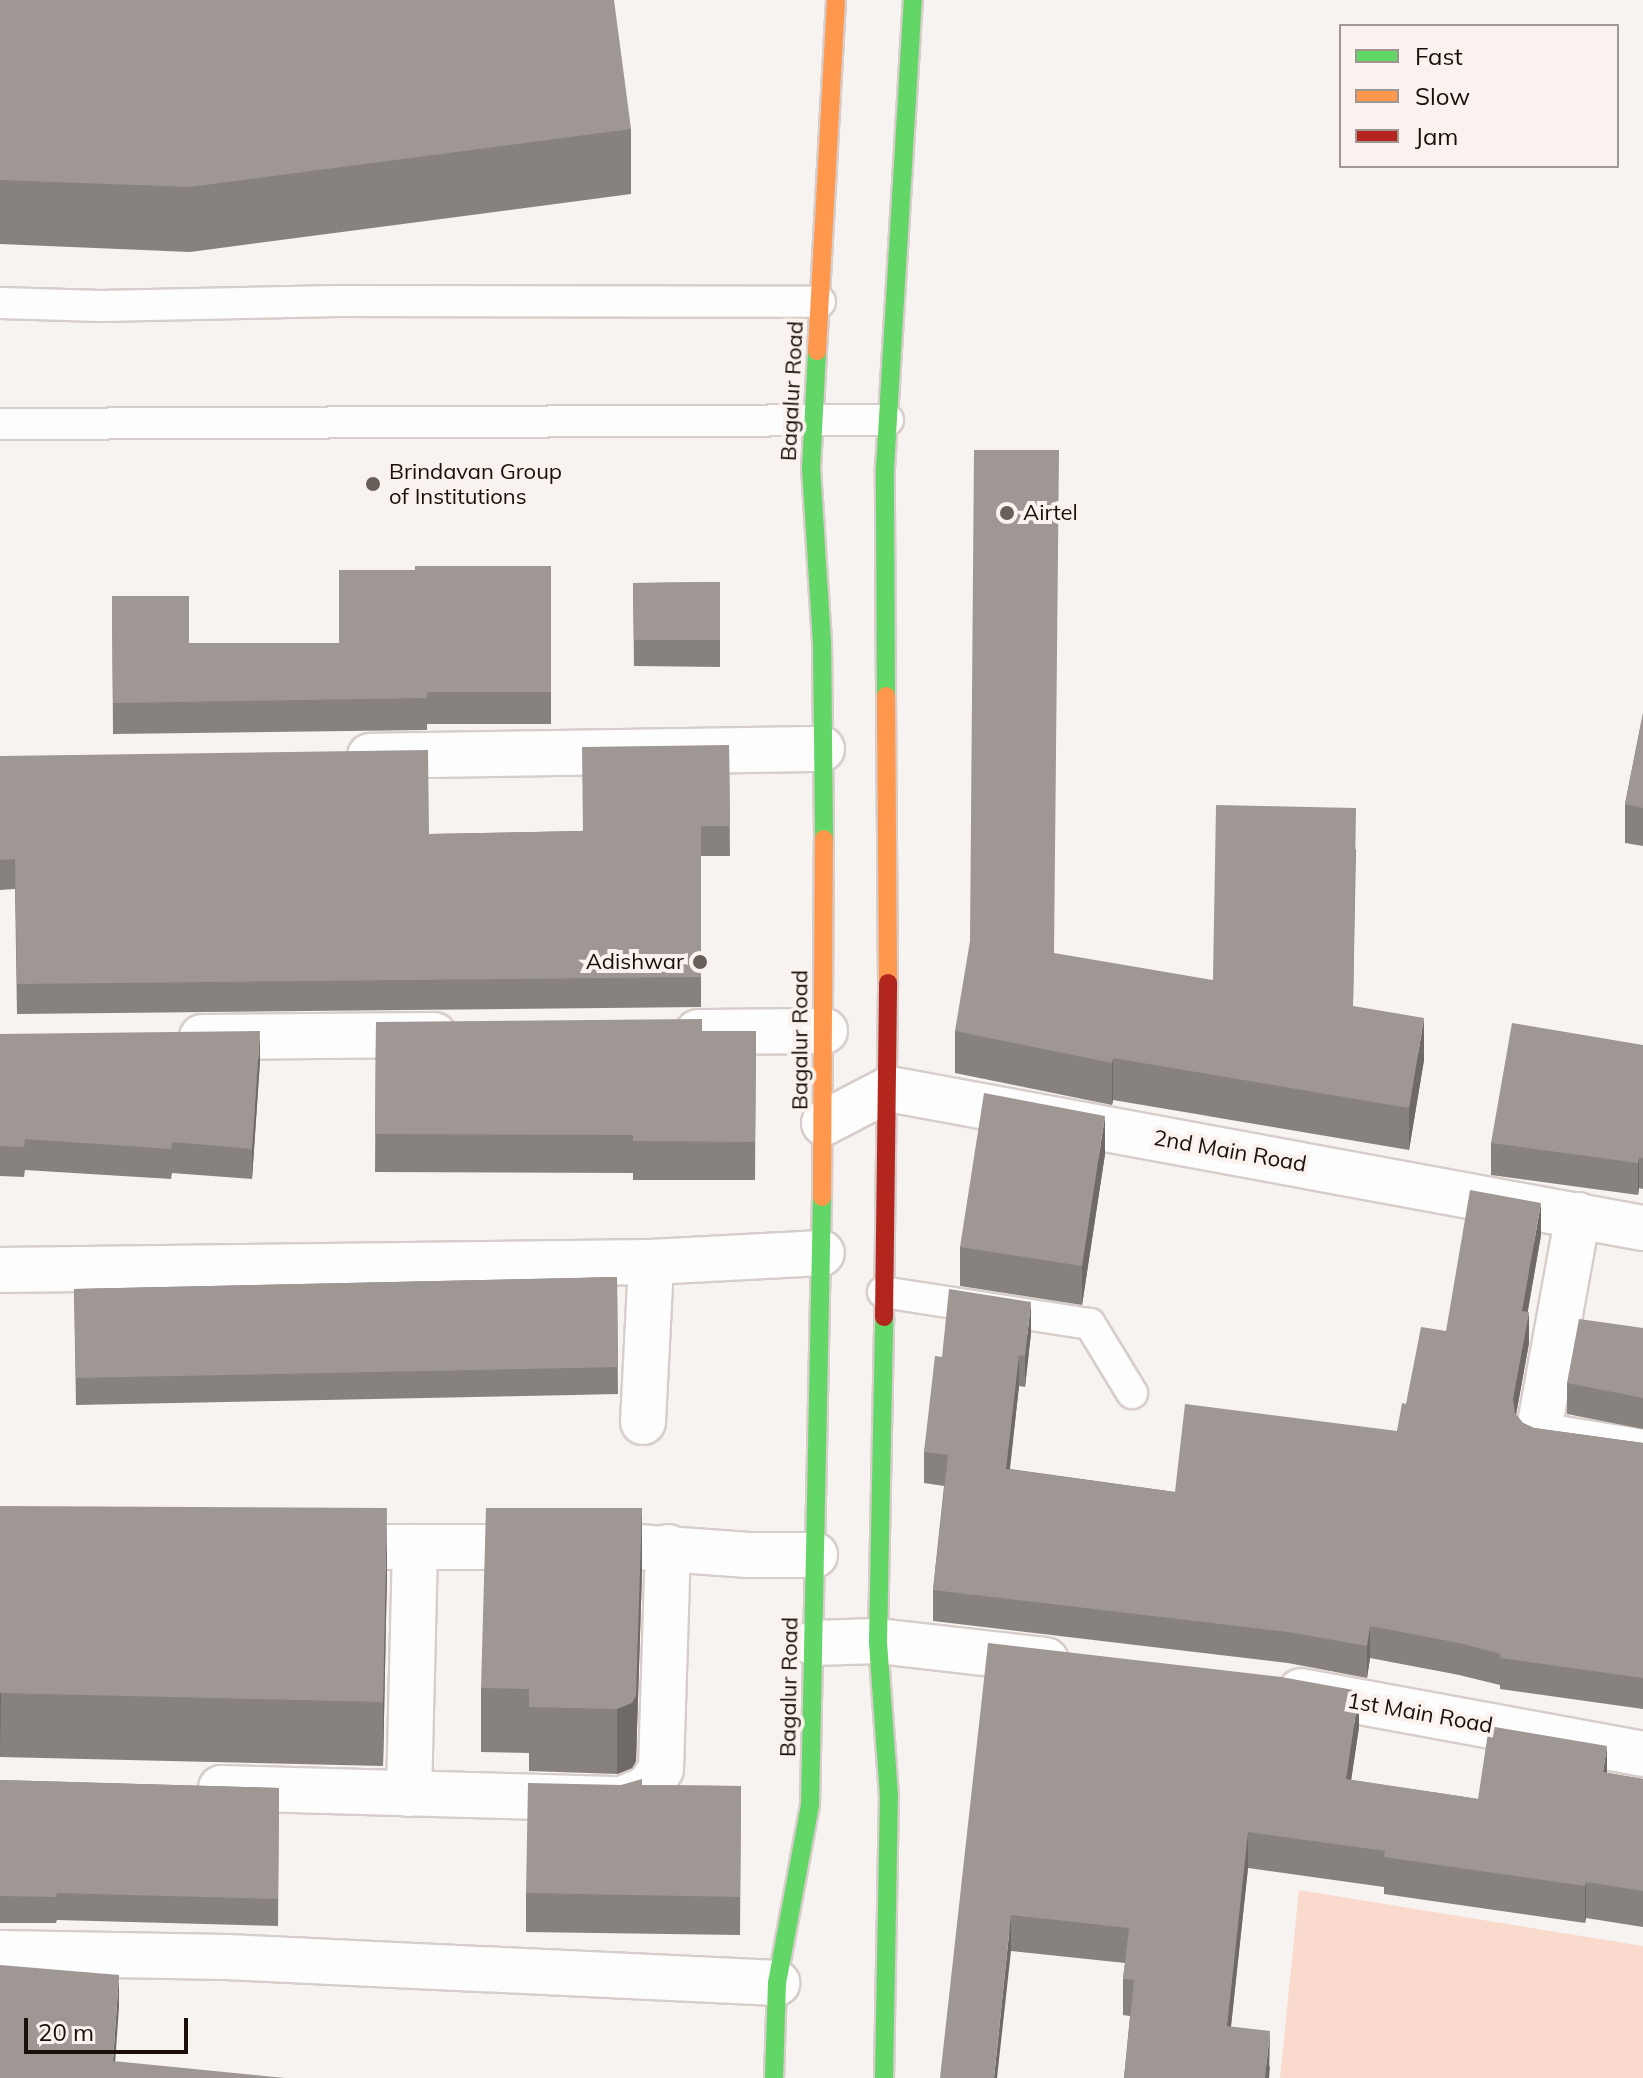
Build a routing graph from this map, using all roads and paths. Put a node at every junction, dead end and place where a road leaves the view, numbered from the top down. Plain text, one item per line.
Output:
1 (836, 0) edge
2 (913, 0) edge
3 (820, 302) junction
4 (0, 303) edge
5 (814, 419) junction
6 (888, 420) junction
7 (0, 424) edge
8 (822, 749) junction
9 (332, 756) edge
10 (825, 1031) junction
11 (650, 1032) edge
12 (476, 1034) edge
13 (159, 1038) edge
14 (889, 1089) junction
15 (824, 1123) junction
16 (1578, 1215) junction
17 (1643, 1228) edge
18 (822, 1253) junction
19 (651, 1262) junction
20 (0, 1270) edge
21 (883, 1292) junction
22 (1132, 1393) dead end
23 (643, 1422) dead end
24 (1643, 1452) edge
25 (287, 1547) edge
26 (415, 1547) junction
27 (668, 1547) junction
28 (815, 1555) junction
29 (878, 1641) junction
30 (814, 1643) junction
31 (1081, 1664) edge
32 (1254, 1684) edge
33 (1643, 1754) edge
34 (189, 1787) edge
35 (409, 1794) junction
36 (0, 1953) edge
37 (777, 1983) junction
38 (774, 2078) edge
39 (884, 2078) edge

1 - 3 main road, Bagalur Road
2 - 6 main road
3 - 4 lane
3 - 5 main road, Bagalur Road
5 - 6 lane
5 - 7 lane
5 - 8 main road, Bagalur Road
6 - 14 main road
8 - 9 street
8 - 10 main road, Bagalur Road
10 - 11 street
10 - 15 main road, Bagalur Road
12 - 13 street
14 - 15 street
14 - 16 street, 2nd Main Road
14 - 21 main road
15 - 18 main road, Bagalur Road
16 - 17 street, 2nd Main Road
16 - 24 street
18 - 19 street
18 - 28 main road, Bagalur Road
19 - 20 street
19 - 23 street
21 - 22 lane
21 - 29 main road
25 - 26 street
26 - 27 street
26 - 35 street
27 - 28 street
27 - 35 street
28 - 30 main road, Bagalur Road
29 - 30 street
29 - 31 street
29 - 39 main road
30 - 37 main road, Bagalur Road
32 - 33 street, 1st Main Road
34 - 35 street
36 - 37 street
37 - 38 main road, Bagalur Road

